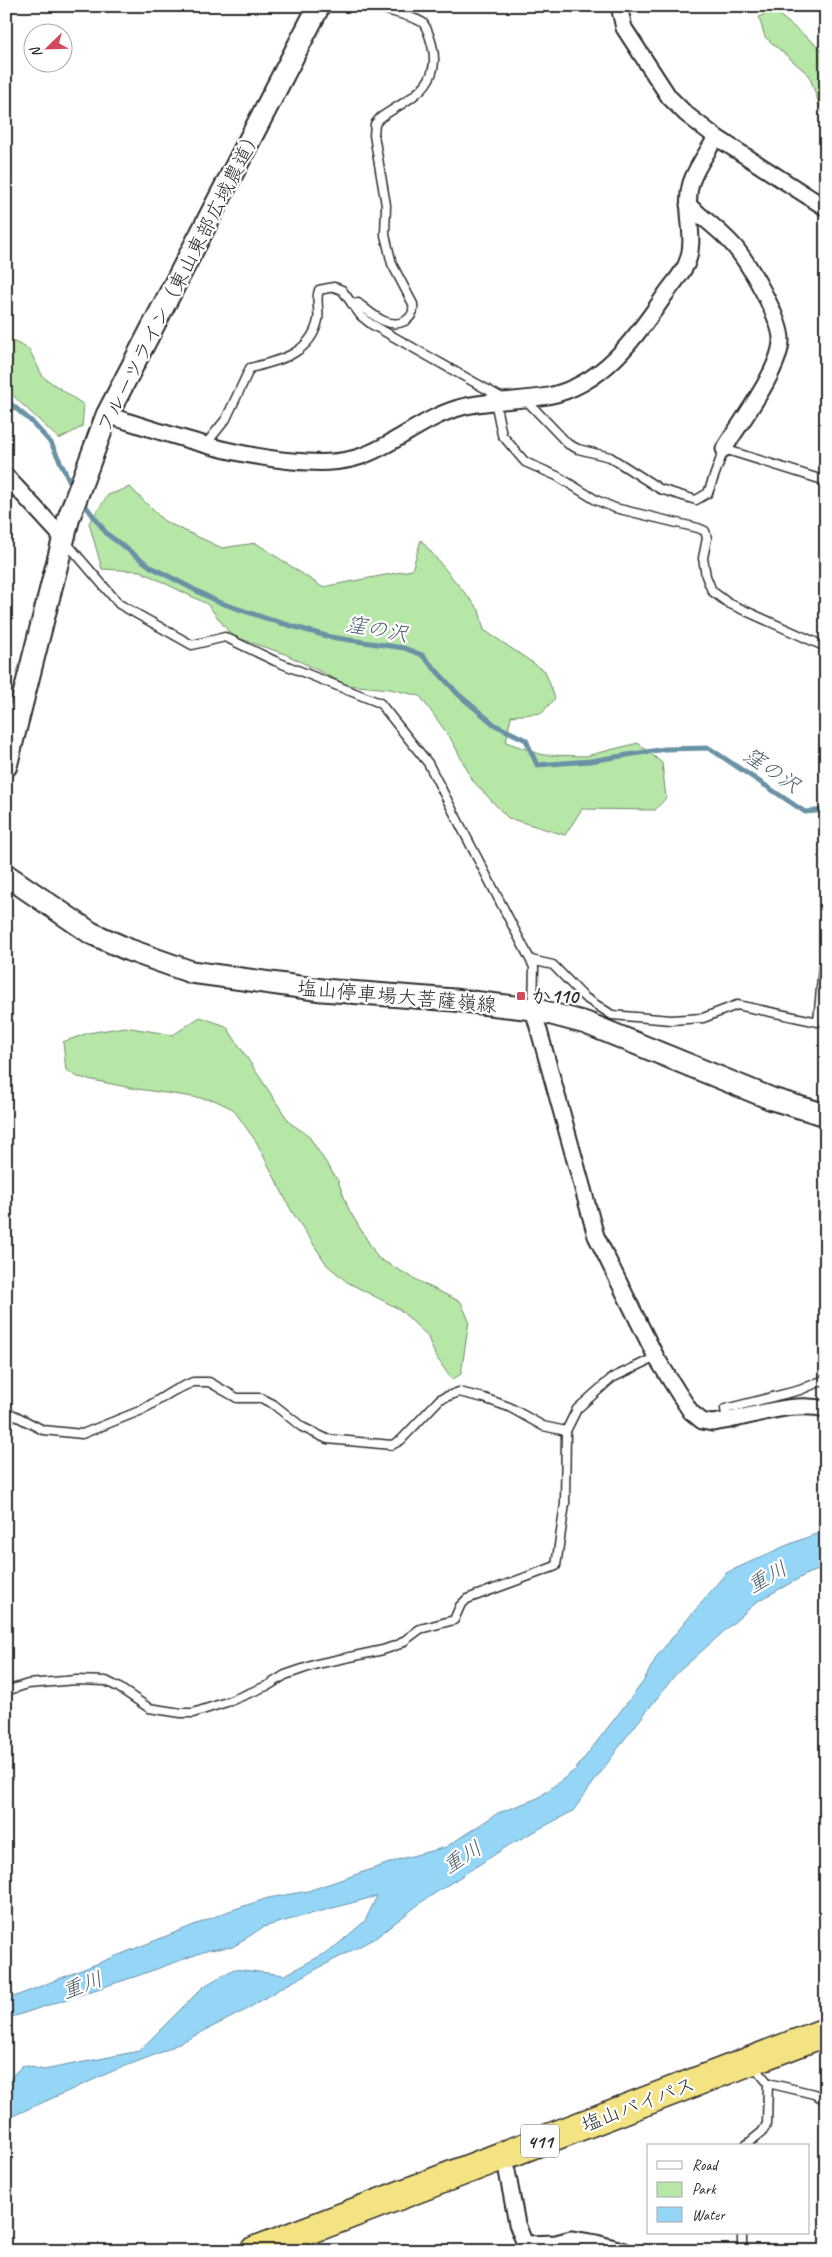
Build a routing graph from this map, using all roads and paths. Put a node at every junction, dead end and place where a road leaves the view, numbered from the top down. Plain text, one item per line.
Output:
1 (319, 6) edge
2 (381, 6) edge
3 (619, 6) edge
4 (716, 137) junction
5 (688, 205) junction
6 (826, 208) edge
7 (352, 304) junction
8 (524, 398) junction
9 (500, 401) junction
10 (107, 415) junction
11 (204, 446) junction
12 (724, 449) junction
13 (6, 476) edge
14 (826, 481) edge
15 (64, 539) junction
16 (826, 647) edge
17 (6, 766) edge
18 (6, 875) edge
19 (530, 960) junction
20 (826, 966) edge
21 (533, 1009) junction
22 (826, 1115) edge
23 (656, 1357) junction
24 (826, 1379) edge
25 (826, 1408) edge
26 (6, 1414) edge
27 (726, 1421) junction
28 (566, 1431) junction
29 (6, 1691) edge
30 (826, 2032) edge
31 (749, 2061) junction
32 (768, 2083) junction
33 (826, 2100) edge
34 (747, 2144) edge
35 (504, 2155) junction
36 (742, 2234) edge
37 (254, 2251) edge
38 (625, 2251) edge
39 (742, 2251) edge

1 - 10 main road, フルーツライン（東山東部広域農道）
2 - 7 lane
3 - 4 street
4 - 5 street
4 - 6 street
5 - 8 street
5 - 12 street
7 - 9 lane
7 - 11 lane
8 - 9 street
8 - 12 lane
9 - 11 street
9 - 16 lane
10 - 11 street
10 - 15 main road, フルーツライン（東山東部広域農道）
12 - 14 lane
13 - 15 street
15 - 17 main road, フルーツライン（東山東部広域農道）
15 - 19 lane
18 - 21 main road, 塩山停車場大菩薩嶺線
19 - 20 lane
19 - 21 lane
21 - 22 main road, 塩山停車場大菩薩嶺線
21 - 23 street
23 - 27 street
23 - 28 lane
24 - 27 lane
25 - 27 street
26 - 28 lane
28 - 29 lane
30 - 31 highway, 塩山バイパス / 411
31 - 32 lane
31 - 35 highway, 塩山バイパス / 411
32 - 33 lane
32 - 34 lane
35 - 37 highway, 塩山バイパス / 411
35 - 38 street
36 - 39 lane

